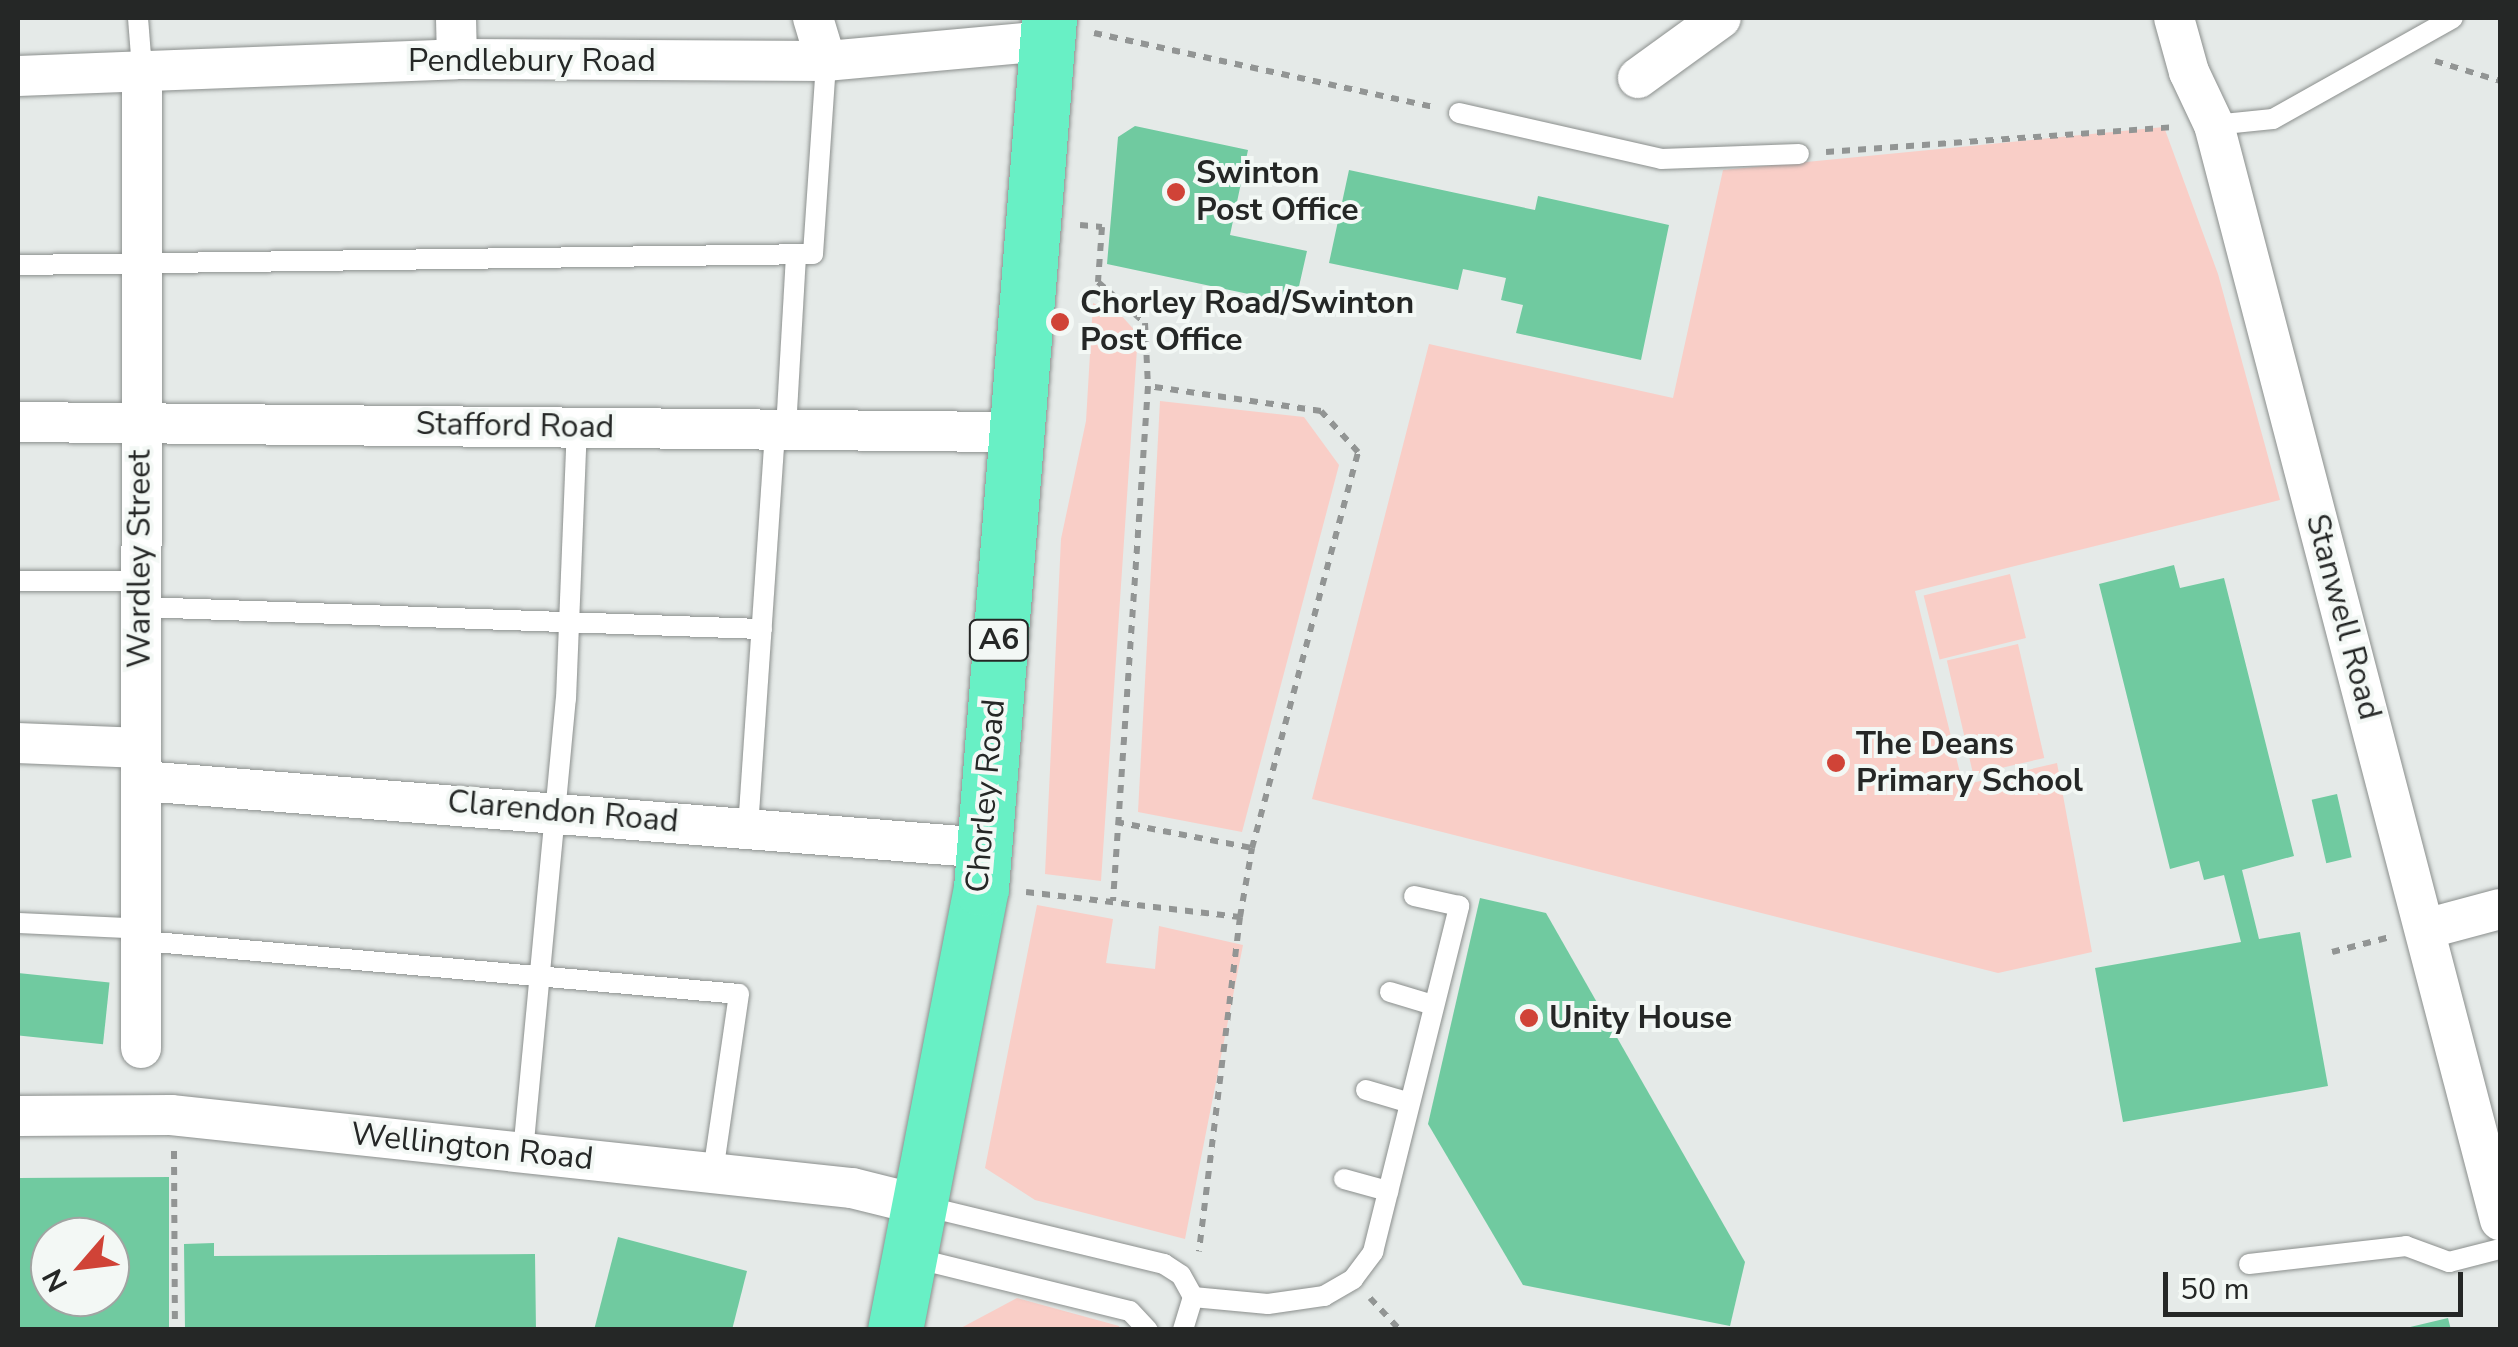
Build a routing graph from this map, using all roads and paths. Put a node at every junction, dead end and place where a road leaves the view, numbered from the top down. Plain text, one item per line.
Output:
1 (138, 18) edge
2 (456, 18) edge
3 (814, 18) edge
4 (1721, 18) edge
5 (2174, 18) edge
6 (2452, 18) edge
7 (1047, 27) edge
8 (2402, 45) junction
9 (457, 59) junction
10 (826, 61) junction
11 (142, 69) junction
12 (18, 76) edge
13 (1638, 78) dead end
14 (2500, 81) edge
15 (1459, 113) joint
16 (2214, 124) junction
17 (1799, 154) joint
18 (1030, 221) junction
19 (796, 254) junction
20 (140, 263) junction
21 (18, 265) edge
22 (1148, 386) junction
23 (18, 422) edge
24 (139, 423) junction
25 (577, 427) junction
26 (781, 429) junction
27 (1013, 432) junction
28 (18, 581) edge
29 (140, 594) junction
30 (570, 622) junction
31 (762, 629) junction
32 (18, 743) edge
33 (141, 765) junction
34 (553, 810) junction
35 (1116, 822) junction
36 (748, 828) junction
37 (1252, 848) junction
38 (983, 868) junction
39 (1414, 896) dead end
40 (1113, 901) junction
41 (2500, 909) edge
42 (1240, 917) junction
43 (18, 923) edge
44 (2425, 929) junction
45 (143, 935) junction
46 (2332, 952) dead end
47 (538, 975) junction
48 (1390, 992) dead end
49 (1433, 1005) junction
50 (141, 1048) dead end
51 (1366, 1090) dead end
52 (1407, 1102) junction
53 (171, 1115) junction
54 (18, 1116) edge
55 (524, 1152) junction
56 (713, 1172) junction
57 (1344, 1179) dead end
58 (1388, 1191) junction
59 (2500, 1220) edge
60 (919, 1232) junction
61 (2500, 1249) edge
62 (2249, 1264) dead end
63 (1353, 1280) junction
64 (1194, 1297) junction
65 (175, 1330) edge
66 (895, 1330) edge
67 (1148, 1330) edge
68 (1183, 1330) edge
69 (1400, 1330) edge

1 - 11 lane
2 - 9 street
3 - 10 street
4 - 13 street
5 - 16 street, Stanwell Road
6 - 8 lane
7 - 10 street, Pendlebury Road
7 - 15 path
7 - 18 main road, Chorley Road / A6
8 - 14 path
8 - 16 lane
9 - 10 street, Pendlebury Road
9 - 11 street, Pendlebury Road
10 - 19 lane
11 - 12 street, Pendlebury Road
11 - 20 street, Wardley Street
15 - 17 lane
16 - 17 path
16 - 44 street, Stanwell Road
18 - 22 path
18 - 27 main road, Chorley Road / A6
19 - 20 lane
19 - 26 lane
20 - 21 lane
20 - 24 street, Wardley Street
22 - 35 path
22 - 37 path
23 - 24 street, Stafford Road
24 - 25 street, Stafford Road
24 - 29 street, Wardley Street
25 - 26 street, Stafford Road
25 - 30 lane
26 - 27 street, Stafford Road
26 - 31 lane
27 - 38 main road, Chorley Road / A6
28 - 29 lane
29 - 30 lane
29 - 33 street, Wardley Street
30 - 31 lane
30 - 34 lane
31 - 36 lane
32 - 33 street, Clarendon Road
33 - 34 street, Clarendon Road
33 - 45 street, Wardley Street
34 - 36 street, Clarendon Road
34 - 47 lane
35 - 37 path
35 - 40 path
36 - 38 street, Clarendon Road
37 - 42 path
38 - 40 path
38 - 60 main road, Chorley Road / A6
39 - 49 lane
40 - 42 path
41 - 44 street
42 - 64 path
43 - 45 lane
44 - 46 path
44 - 59 street, Stanwell Road
45 - 47 lane
45 - 50 street, Wardley Street
47 - 55 lane
47 - 56 lane
48 - 49 lane
49 - 52 lane
51 - 52 lane
52 - 58 lane
53 - 54 street, Wellington Road
53 - 55 street, Wellington Road
53 - 65 path
55 - 56 street, Wellington Road
56 - 60 street, Wellington Road
57 - 58 lane
58 - 63 lane
60 - 64 lane
60 - 66 main road, Chorley Road / A6
60 - 67 lane
61 - 62 lane
63 - 64 lane
63 - 69 path
64 - 68 lane

